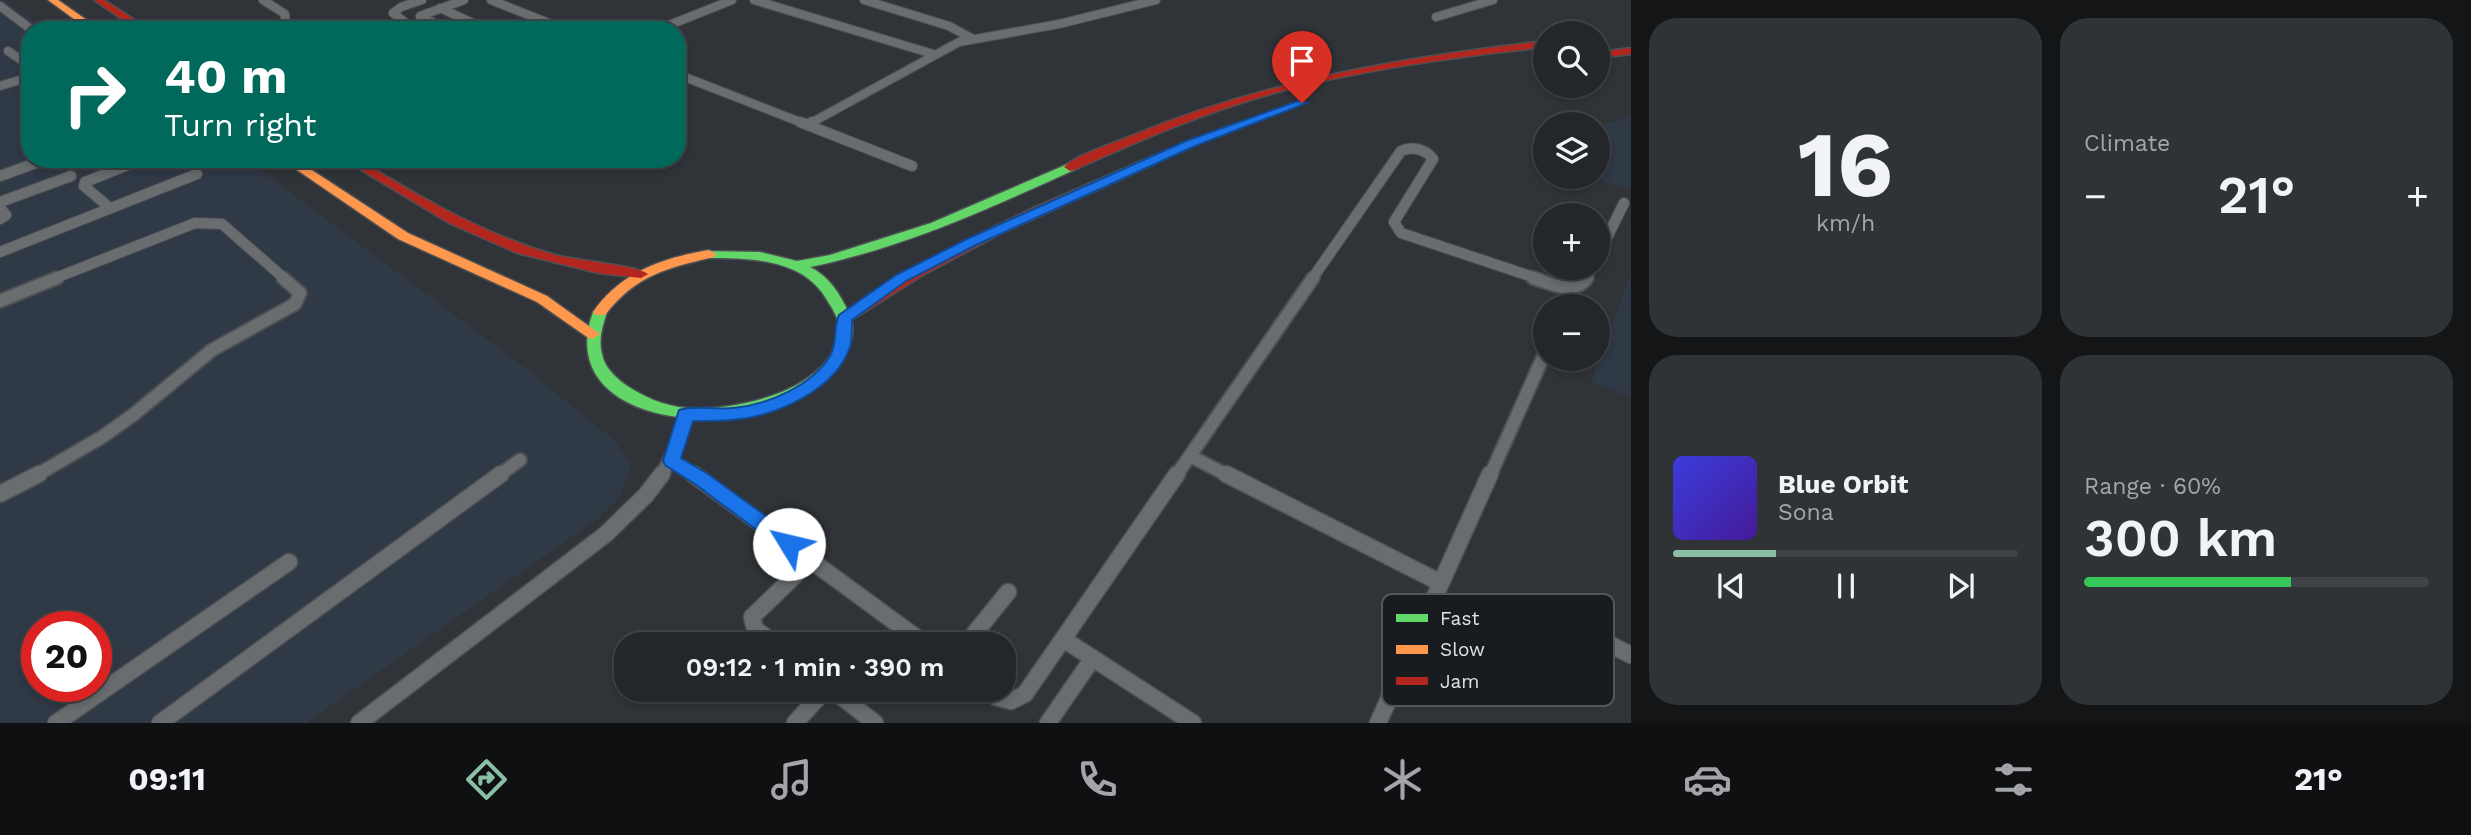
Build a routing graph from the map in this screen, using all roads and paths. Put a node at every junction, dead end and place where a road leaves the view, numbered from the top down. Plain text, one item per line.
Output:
1 (52, 0) edge
2 (98, 0) edge
3 (263, 0) edge
4 (422, 0) edge
5 (464, 0) edge
6 (491, 0) edge
7 (732, 0) edge
8 (754, 0) edge
9 (864, 0) edge
10 (1156, 0) edge
11 (1493, 0) edge
12 (440, 8) junction
13 (2, 10) edge
14 (1436, 17) dead end
15 (83, 21) edge
16 (131, 21) edge
17 (284, 21) edge
18 (401, 21) edge
19 (428, 21) edge
20 (468, 21) edge
21 (545, 21) edge
22 (680, 21) edge
23 (21, 23) edge
24 (1631, 35) edge
25 (1610, 37) edge
26 (971, 38) junction
27 (1533, 46) edge
28 (8, 51) dead end
29 (1631, 51) edge
30 (933, 54) junction
31 (1610, 54) edge
32 (21, 60) edge
33 (1533, 62) edge
34 (1427, 75) dead end
35 (686, 78) edge
36 (21, 79) edge
37 (2, 83) edge
38 (807, 125) junction
39 (1166, 154) dead end
40 (912, 166) dead end
41 (22, 168) edge
42 (121, 168) edge
43 (300, 168) edge
44 (364, 168) edge
45 (197, 174) dead end
46 (0, 176) edge
47 (71, 176) dead end
48 (0, 202) edge
49 (1624, 203) dead end
50 (0, 208) edge
51 (110, 208) junction
52 (0, 219) edge
53 (77, 221) junction
54 (1610, 232) edge
55 (0, 244) edge
56 (0, 252) edge
57 (795, 266) junction
58 (641, 274) junction
59 (1533, 278) edge
60 (1540, 280) edge
61 (1586, 280) edge
62 (0, 301) edge
63 (845, 318) junction
64 (592, 334) junction
65 (1537, 371) edge
66 (685, 415) junction
67 (1190, 456) junction
68 (520, 460) dead end
69 (671, 461) junction
70 (0, 494) edge
71 (811, 560) junction
72 (289, 562) dead end
73 (1441, 583) junction
74 (1008, 592) dead end
75 (1436, 594) edge
76 (759, 632) edge
77 (909, 632) edge
78 (976, 632) edge
79 (1063, 639) junction
80 (1614, 647) edge
81 (1631, 655) edge
82 (1093, 658) junction
83 (1016, 699) edge
84 (814, 702) edge
85 (848, 702) edge
86 (1386, 706) edge
87 (56, 723) edge
88 (160, 723) edge
89 (359, 723) edge
90 (795, 723) edge
91 (875, 723) edge
92 (1048, 723) edge
93 (1193, 723) edge
94 (1378, 723) edge

1 - 15 main road
2 - 16 main road
3 - 17 lane
4 - 18 lane
5 - 12 lane
6 - 21 lane
7 - 22 lane
8 - 30 lane
9 - 26 lane
10 - 26 lane
11 - 14 lane
12 - 19 lane
12 - 20 lane
13 - 23 lane
24 - 25 main road
26 - 30 lane
27 - 57 main road
28 - 32 lane
29 - 31 main road
30 - 38 lane
33 - 34 main road
35 - 38 lane
36 - 37 lane
38 - 40 lane
39 - 63 main road
41 - 46 lane
42 - 51 lane
43 - 64 main road
44 - 58 main road
45 - 51 lane
47 - 48 lane
49 - 54 lane
50 - 52 lane
51 - 53 lane
53 - 55 lane
53 - 56 lane
57 - 58 main road
57 - 63 main road
58 - 64 main road
59 - 67 lane
60 - 61 lane
62 - 70 lane
63 - 66 main road
64 - 66 main road
65 - 73 lane
66 - 69 lane
67 - 73 lane
67 - 79 lane
68 - 88 lane
69 - 71 lane
69 - 89 lane
71 - 76 lane
71 - 77 lane
72 - 87 lane
73 - 75 lane
74 - 78 lane
79 - 82 lane
79 - 83 lane
80 - 81 lane
82 - 92 lane
82 - 93 lane
84 - 90 lane
85 - 91 lane
86 - 94 lane

